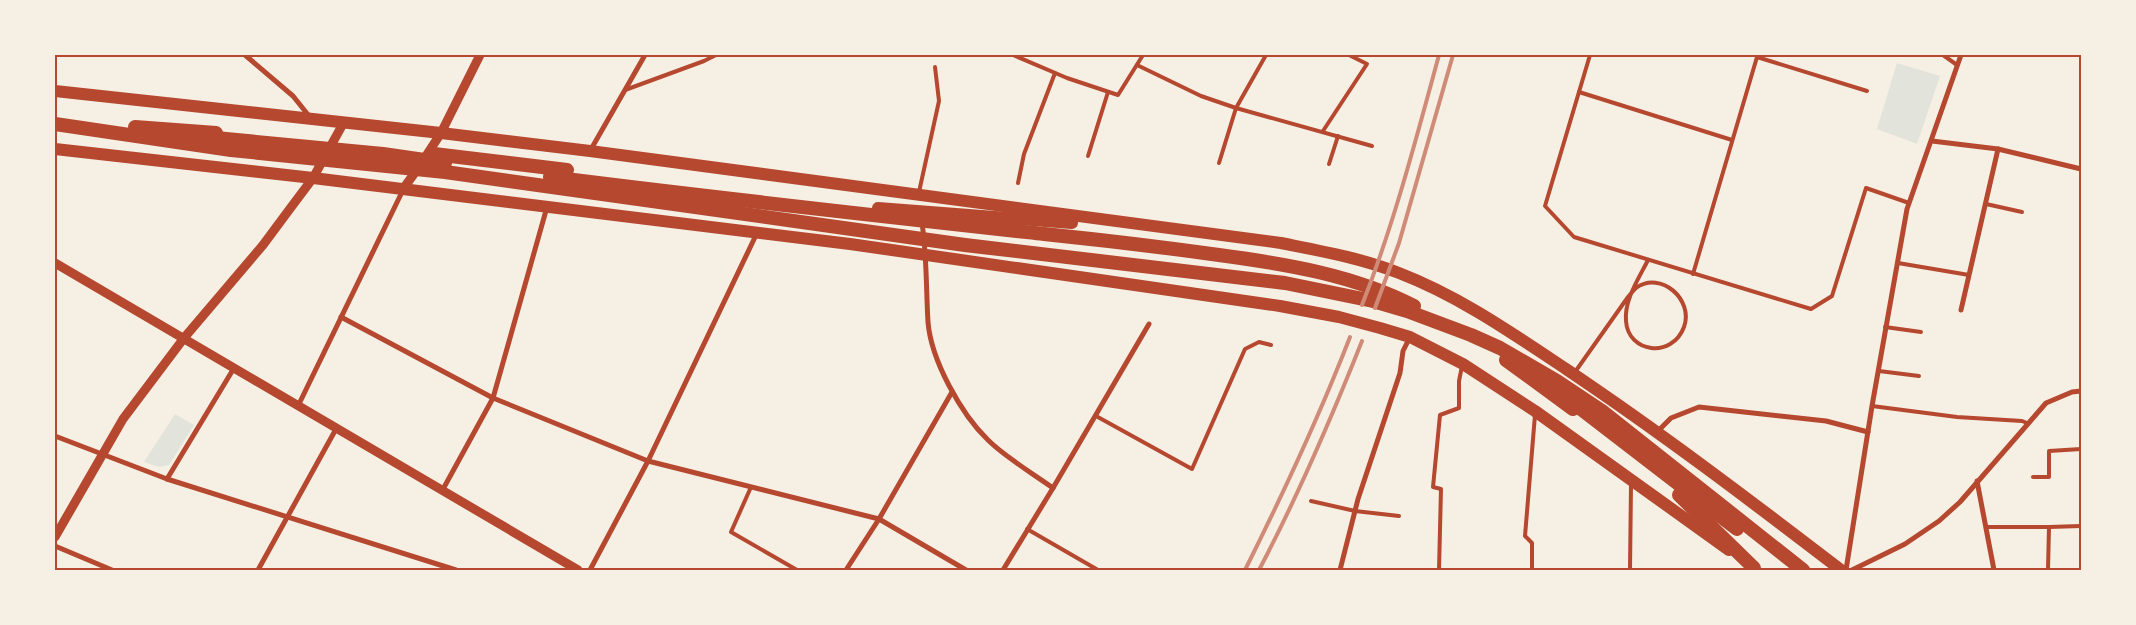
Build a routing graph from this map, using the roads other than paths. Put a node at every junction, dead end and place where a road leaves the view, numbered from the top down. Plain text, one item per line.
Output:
1 (245, 55) edge
2 (480, 55) edge
3 (645, 55) edge
4 (716, 55) edge
5 (1013, 55) edge
6 (1143, 55) edge
7 (1266, 55) edge
8 (1349, 55) edge
9 (1590, 55) edge
10 (1943, 55) edge
11 (1960, 55) edge
12 (1020, 56) edge
13 (1137, 65) junction
14 (1957, 65) junction
15 (935, 67) dead end
16 (1055, 73) junction
17 (625, 90) junction
18 (55, 91) edge
19 (1867, 91) dead end
20 (1108, 92) junction
21 (1579, 92) junction
22 (1236, 108) junction
23 (310, 118) junction
24 (344, 122) junction
25 (55, 124) edge
26 (1323, 131) junction
27 (441, 133) junction
28 (1338, 136) junction
29 (1732, 140) junction
30 (1932, 141) junction
31 (1372, 146) dead end
32 (55, 149) edge
33 (1998, 149) junction
34 (590, 151) junction
35 (1088, 156) dead end
36 (1219, 163) dead end
37 (1329, 164) dead end
38 (2081, 169) edge
39 (313, 178) junction
40 (1018, 183) dead end
41 (403, 189) junction
42 (919, 195) junction
43 (1909, 202) junction
44 (1986, 204) junction
45 (547, 207) junction
46 (878, 208) joint
47 (921, 211) junction
48 (2022, 212) dead end
49 (1174, 230) junction
50 (758, 233) junction
51 (927, 256) junction
52 (1648, 260) junction
53 (55, 263) edge
54 (1898, 263) junction
55 (1693, 274) junction
56 (1969, 275) junction
57 (1961, 310) dead end
58 (341, 317) junction
59 (1150, 324) dead end
60 (1886, 327) junction
61 (1921, 332) dead end
62 (184, 338) junction
63 (1410, 338) junction
64 (1271, 345) dead end
65 (1463, 364) junction
66 (234, 368) junction
67 (1879, 371) junction
68 (1574, 374) junction
69 (1919, 376) dead end
70 (2081, 391) edge
71 (952, 392) junction
72 (493, 398) junction
73 (298, 406) junction
74 (1872, 406) junction
75 (1535, 411) junction
76 (1096, 416) junction
77 (2027, 423) junction
78 (336, 429) junction
79 (1656, 432) junction
80 (1868, 432) junction
81 (55, 436) edge
82 (2081, 449) edge
83 (102, 454) junction
84 (648, 461) junction
85 (2033, 478) dead end
86 (167, 479) junction
87 (1631, 480) junction
88 (1977, 481) junction
89 (751, 487) junction
90 (1053, 488) junction
91 (442, 491) junction
92 (1311, 501) dead end
93 (1355, 511) junction
94 (1399, 516) dead end
95 (287, 518) junction
96 (878, 519) junction
97 (2081, 526) edge
98 (1986, 527) junction
99 (2049, 527) junction
100 (1027, 529) junction
101 (55, 537) edge
102 (55, 546) edge
103 (436, 567) edge
104 (1756, 569) edge
105 (112, 570) edge
106 (258, 570) edge
107 (456, 570) edge
108 (578, 570) edge
109 (590, 570) edge
110 (796, 570) edge
111 (846, 570) edge
112 (966, 570) edge
113 (1003, 570) edge
114 (1098, 570) edge
115 (1340, 570) edge
116 (1438, 570) edge
117 (1532, 570) edge
118 (1630, 570) edge
119 (1792, 570) edge
120 (1804, 570) edge
121 (1841, 570) edge
122 (1846, 570) edge
123 (1852, 570) edge
124 (1994, 570) edge
125 (2048, 570) edge

1 - 23 street
2 - 27 street
3 - 17 street
4 - 17 lane
5 - 12 lane
6 - 13 lane
7 - 22 lane
8 - 26 lane
9 - 21 lane
10 - 14 lane
11 - 14 street
12 - 16 lane
13 - 20 lane
13 - 22 lane
14 - 30 street
15 - 42 lane
16 - 20 lane
16 - 40 lane
17 - 34 street
18 - 23 highway
19 - 29 lane
20 - 35 lane
21 - 29 lane
21 - 52 lane
22 - 26 lane
22 - 36 lane
23 - 24 highway
24 - 27 highway
24 - 39 street
25 - 46 highway
25 - 104 highway
25 - 119 highway
25 - 120 highway
26 - 28 lane
27 - 34 highway
27 - 41 street
28 - 31 lane
28 - 37 lane
29 - 55 lane
30 - 33 street
30 - 43 street
32 - 39 highway
33 - 38 street
33 - 44 street
34 - 42 highway
39 - 41 highway
39 - 62 street
41 - 45 highway
41 - 58 street
42 - 47 street
42 - 49 highway
43 - 54 street
43 - 55 lane
44 - 48 lane
44 - 56 street
45 - 50 highway
45 - 72 street
46 - 47 highway
47 - 49 highway
47 - 51 street
49 - 68 highway
50 - 51 highway
50 - 84 street
51 - 63 highway
51 - 71 street
52 - 55 lane
52 - 68 lane
53 - 62 street
54 - 56 lane
54 - 60 street
56 - 57 street
58 - 72 street
58 - 73 street
59 - 76 street
60 - 61 lane
60 - 67 street
62 - 66 street
62 - 83 street
63 - 65 highway
63 - 93 street
64 - 76 lane
65 - 75 highway
65 - 116 lane
66 - 73 street
66 - 86 street
67 - 69 lane
67 - 74 street
68 - 79 highway
70 - 77 street
71 - 90 street
71 - 96 street
72 - 84 street
72 - 91 street
73 - 78 street
74 - 77 lane
74 - 80 street
75 - 87 highway
75 - 117 lane
76 - 90 street
77 - 88 street
78 - 91 street
78 - 95 street
79 - 80 street
79 - 121 highway
80 - 122 street
81 - 83 street
82 - 85 lane
83 - 86 street
83 - 101 street
84 - 89 street
84 - 109 street
86 - 95 street
87 - 104 highway
87 - 118 lane
88 - 98 street
88 - 123 street
89 - 96 street
89 - 110 lane
90 - 100 street
91 - 108 street
92 - 93 lane
93 - 94 lane
93 - 115 street
95 - 103 street
95 - 106 street
96 - 111 street
96 - 112 street
97 - 99 lane
98 - 99 lane
98 - 124 street
99 - 125 lane
100 - 113 street
100 - 114 lane
102 - 105 street
103 - 107 street

